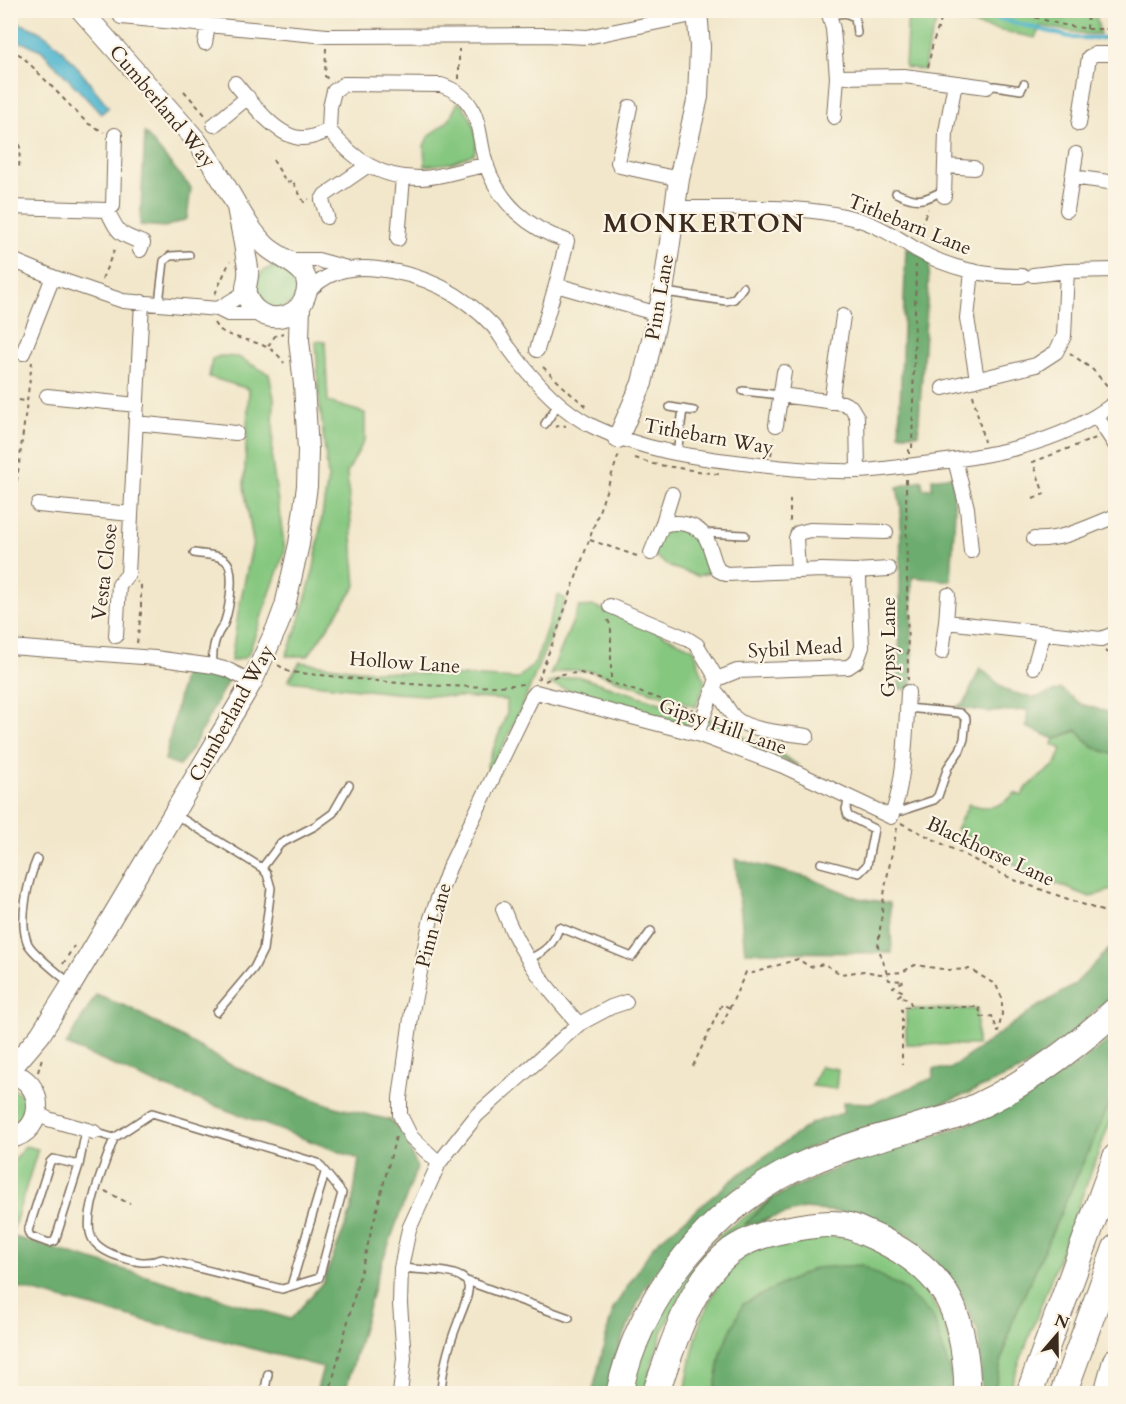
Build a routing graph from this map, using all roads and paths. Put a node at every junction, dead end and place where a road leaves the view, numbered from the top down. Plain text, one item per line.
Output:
1 (81, 10) edge
2 (945, 10) edge
3 (1009, 10) edge
4 (1088, 10) edge
5 (697, 12) edge
6 (829, 13) edge
7 (121, 17) dead end
8 (208, 25) junction
9 (1087, 29) junction
10 (1116, 29) edge
11 (857, 33) dead end
12 (205, 43) dead end
13 (326, 43) dead end
14 (459, 47) dead end
15 (10, 49) edge
16 (1116, 54) edge
17 (837, 77) junction
18 (926, 78) junction
19 (235, 83) dead end
20 (955, 83) junction
21 (1024, 84) dead end
22 (987, 87) joint
23 (337, 88) junction
24 (184, 91) dead end
25 (459, 94) junction
26 (248, 97) junction
27 (630, 107) dead end
28 (834, 117) dead end
29 (1079, 124) dead end
30 (214, 125) joint
31 (329, 130) junction
32 (115, 135) joint
33 (10, 145) edge
34 (1076, 154) dead end
35 (273, 160) dead end
36 (487, 165) junction
37 (367, 166) junction
38 (946, 166) junction
39 (10, 168) edge
40 (974, 168) dead end
41 (403, 177) junction
42 (1072, 177) junction
43 (679, 179) junction
44 (1116, 183) edge
45 (896, 193) dead end
46 (944, 193) junction
47 (322, 200) junction
48 (10, 207) edge
49 (237, 207) junction
50 (674, 208) junction
51 (107, 210) junction
52 (1066, 210) dead end
53 (327, 217) dead end
54 (120, 234) junction
55 (398, 239) dead end
56 (914, 248) junction
57 (140, 250) dead end
58 (189, 255) dead end
59 (232, 255) dead end
60 (10, 259) edge
61 (286, 259) junction
62 (347, 268) junction
63 (1116, 270) edge
64 (1067, 271) junction
65 (53, 277) junction
66 (971, 280) dead end
67 (247, 284) junction
68 (556, 285) junction
69 (743, 287) dead end
70 (303, 292) junction
71 (663, 292) junction
72 (96, 293) junction
73 (142, 302) junction
74 (159, 303) junction
75 (215, 308) junction
76 (658, 314) junction
77 (270, 316) junction
78 (843, 316) dead end
79 (28, 337) junction
80 (537, 350) dead end
81 (23, 353) dead end
82 (1079, 359) dead end
83 (293, 361) junction
84 (542, 367) dead end
85 (784, 372) dead end
86 (977, 379) junction
87 (943, 388) dead end
88 (743, 391) dead end
89 (780, 395) junction
90 (47, 396) dead end
91 (1116, 396) edge
92 (973, 398) dead end
93 (10, 399) edge
94 (26, 401) junction
95 (831, 402) junction
96 (1116, 402) edge
97 (559, 403) junction
98 (137, 405) junction
99 (670, 407) dead end
100 (683, 410) junction
101 (694, 411) dead end
102 (1097, 417) junction
103 (546, 422) joint
104 (136, 423) junction
105 (776, 425) joint
106 (580, 427) junction
107 (236, 433) dead end
108 (1107, 433) junction
109 (618, 438) junction
110 (984, 445) dead end
111 (1116, 446) edge
112 (677, 454) junction
113 (631, 456) dead end
114 (909, 456) dead end
115 (956, 460) junction
116 (616, 465) dead end
117 (769, 466) junction
118 (858, 471) junction
119 (728, 475) dead end
120 (905, 475) dead end
121 (672, 494) dead end
122 (790, 499) dead end
123 (1033, 499) dead end
124 (38, 505) dead end
125 (131, 514) junction
126 (1116, 516) edge
127 (790, 522) dead end
128 (662, 526) junction
129 (886, 532) dead end
130 (701, 533) junction
131 (10, 535) edge
132 (745, 535) dead end
133 (590, 540) junction
134 (1034, 540) dead end
135 (971, 551) dead end
136 (194, 553) dead end
137 (651, 554) joint
138 (889, 568) dead end
139 (798, 571) junction
140 (855, 571) junction
141 (128, 574) junction
142 (948, 595) dead end
143 (610, 606) joint
144 (946, 622) junction
145 (1044, 632) junction
146 (1116, 633) edge
147 (116, 636) dead end
148 (10, 647) edge
149 (942, 652) dead end
150 (135, 657) junction
151 (272, 663) dead end
152 (213, 666) junction
153 (1034, 667) dead end
154 (252, 682) junction
155 (611, 683) junction
156 (715, 685) junction
157 (534, 686) junction
158 (908, 692) joint
159 (907, 708) junction
160 (704, 713) junction
161 (697, 734) junction
162 (807, 736) dead end
163 (349, 785) dead end
164 (849, 798) junction
165 (174, 814) junction
166 (894, 816) junction
167 (37, 859) dead end
168 (821, 863) dead end
169 (262, 868) junction
170 (503, 909) dead end
171 (1116, 916) edge
172 (651, 932) dead end
173 (527, 960) junction
174 (888, 973) junction
175 (72, 984) junction
176 (626, 1002) dead end
177 (912, 1007) junction
178 (730, 1008) junction
179 (1116, 1010) edge
180 (217, 1012) dead end
181 (579, 1024) junction
182 (722, 1025) dead end
183 (39, 1035) junction
184 (902, 1064) dead end
185 (693, 1066) dead end
186 (10, 1072) edge
187 (31, 1085) junction
188 (38, 1113) junction
189 (400, 1115) junction
190 (90, 1131) junction
191 (10, 1138) edge
192 (114, 1138) junction
193 (1116, 1157) edge
194 (440, 1163) junction
195 (79, 1165) junction
196 (325, 1173) junction
197 (1116, 1248) edge
198 (401, 1269) junction
199 (467, 1281) junction
200 (291, 1286) junction
201 (569, 1318) dead end
202 (680, 1328) junction
203 (1116, 1361) edge
204 (268, 1374) dead end
205 (264, 1394) edge
206 (329, 1394) edge
207 (400, 1394) edge
208 (441, 1394) edge
209 (619, 1394) edge
210 (655, 1394) edge
211 (671, 1394) edge
212 (967, 1394) edge
213 (1029, 1394) edge
214 (1063, 1394) edge
215 (1107, 1394) edge

1 - 49 main road, Cumberland Way
2 - 18 path
3 - 9 path
4 - 9 path
5 - 8 street
5 - 43 main road, Pinn Lane
6 - 11 lane
6 - 17 street
7 - 8 street
8 - 12 street
9 - 10 path
13 - 23 path
14 - 25 path
15 - 32 path
16 - 29 street
17 - 18 street
17 - 28 street
18 - 20 street
19 - 26 street
20 - 22 street
20 - 38 street
21 - 22 lane
23 - 25 street
23 - 31 street
24 - 30 path
25 - 36 street
26 - 30 street
26 - 31 street
27 - 43 street
31 - 37 street
32 - 51 street
33 - 39 path
34 - 42 street
35 - 47 path
36 - 41 street
36 - 68 street
37 - 41 street
37 - 47 street
38 - 40 street
38 - 46 street
41 - 55 street
42 - 44 street
42 - 52 street
43 - 50 main road, Pinn Lane
45 - 46 lane
46 - 56 path
47 - 53 street
48 - 51 street
49 - 61 main road, Cumberland Way
49 - 67 main road, Cumberland Way
50 - 56 street, Tithebarn Lane
50 - 71 main road, Pinn Lane
51 - 54 street
54 - 57 street
54 - 72 path
56 - 64 street, Tithebarn Lane
56 - 114 path
58 - 74 lane
59 - 75 path
60 - 65 street
61 - 62 street, Tithebarn Way
61 - 67 main road
61 - 70 main road, Cumberland Way
62 - 70 street, Tithebarn Way
62 - 97 street, Tithebarn Way
63 - 64 street, Tithebarn Lane
64 - 86 street
65 - 72 street
65 - 79 street
66 - 86 street
67 - 75 street
67 - 77 main road, Cumberland Way
68 - 76 street
68 - 80 street
69 - 71 lane
70 - 77 main road
70 - 83 main road, Cumberland Way
71 - 76 main road, Pinn Lane
72 - 73 street
73 - 74 street
73 - 98 street, Vesta Close
74 - 75 street
75 - 77 street
75 - 83 path
76 - 109 main road, Pinn Lane
77 - 83 main road, Cumberland Way
78 - 95 street
79 - 81 street
79 - 94 path
82 - 91 path
83 - 154 main road, Cumberland Way
84 - 106 path
85 - 89 street
86 - 87 street
88 - 89 lane
89 - 95 street
89 - 105 street
90 - 98 street
92 - 110 path
93 - 94 path
94 - 131 path
95 - 118 street
96 - 102 street, Tithebarn Way
97 - 103 lane
97 - 106 street, Tithebarn Way
98 - 104 street, Vesta Close
99 - 100 lane
100 - 101 lane
100 - 112 lane
102 - 108 street
102 - 115 street, Tithebarn Way
103 - 106 path
104 - 107 street
104 - 125 street, Vesta Close
105 - 117 path
106 - 109 street, Tithebarn Way
108 - 111 street
108 - 123 path
109 - 112 street, Tithebarn Way
112 - 117 street, Tithebarn Way
113 - 119 path
115 - 118 street, Tithebarn Way
115 - 135 street
116 - 133 path
117 - 118 street, Tithebarn Way
120 - 158 path, Gypsy Lane
121 - 128 street
122 - 127 path
124 - 125 street, Vesta Close
125 - 141 street, Vesta Close
126 - 134 street
128 - 130 street
128 - 137 street
129 - 139 street
130 - 132 lane
130 - 139 street
133 - 137 path
133 - 157 path
136 - 152 lane
138 - 140 street
139 - 140 street
140 - 156 street, Sybil Mead
141 - 147 street, Vesta Close
141 - 150 path
142 - 144 street
143 - 155 path
143 - 156 street
144 - 145 street
144 - 149 street
145 - 146 street
145 - 153 street
148 - 150 street
150 - 152 street
151 - 157 path, Hollow Lane
152 - 154 street
154 - 165 main road, Cumberland Way
155 - 157 path, Hollow Lane
155 - 160 path, Hollow Lane
156 - 160 street
156 - 162 street
157 - 161 street, Gipsy Hill Lane
157 - 189 street, Pinn Lane
158 - 159 street, Gypsy Lane
159 - 166 street, Gypsy Lane
159 - 166 lane
160 - 161 street
161 - 164 street, Gipsy Hill Lane
163 - 169 lane
164 - 166 street, Gipsy Hill Lane
164 - 168 lane
165 - 169 lane
165 - 175 main road, Cumberland Way
166 - 171 path, Blackhorse Lane
166 - 174 path
167 - 175 lane
169 - 180 lane
170 - 173 street
172 - 173 lane
173 - 181 street
174 - 177 path
174 - 177 path
174 - 178 path
175 - 183 main road, Cumberland Way
176 - 181 street
177 - 184 path
178 - 182 path
178 - 185 path
179 - 209 highway
181 - 194 street
183 - 186 main road, Cumberland Way
183 - 187 main road, Cumberland Way
186 - 187 main road
187 - 188 main road
188 - 190 street
188 - 191 main road
189 - 194 street
189 - 206 path
190 - 192 lane
190 - 195 lane
192 - 196 lane
192 - 200 lane
193 - 213 highway
194 - 198 street
195 - 195 lane
196 - 200 lane
196 - 200 lane
197 - 214 highway
198 - 199 lane
198 - 207 street
199 - 201 lane
199 - 208 lane
202 - 210 highway
202 - 211 highway
202 - 212 highway
203 - 215 highway
204 - 205 lane

